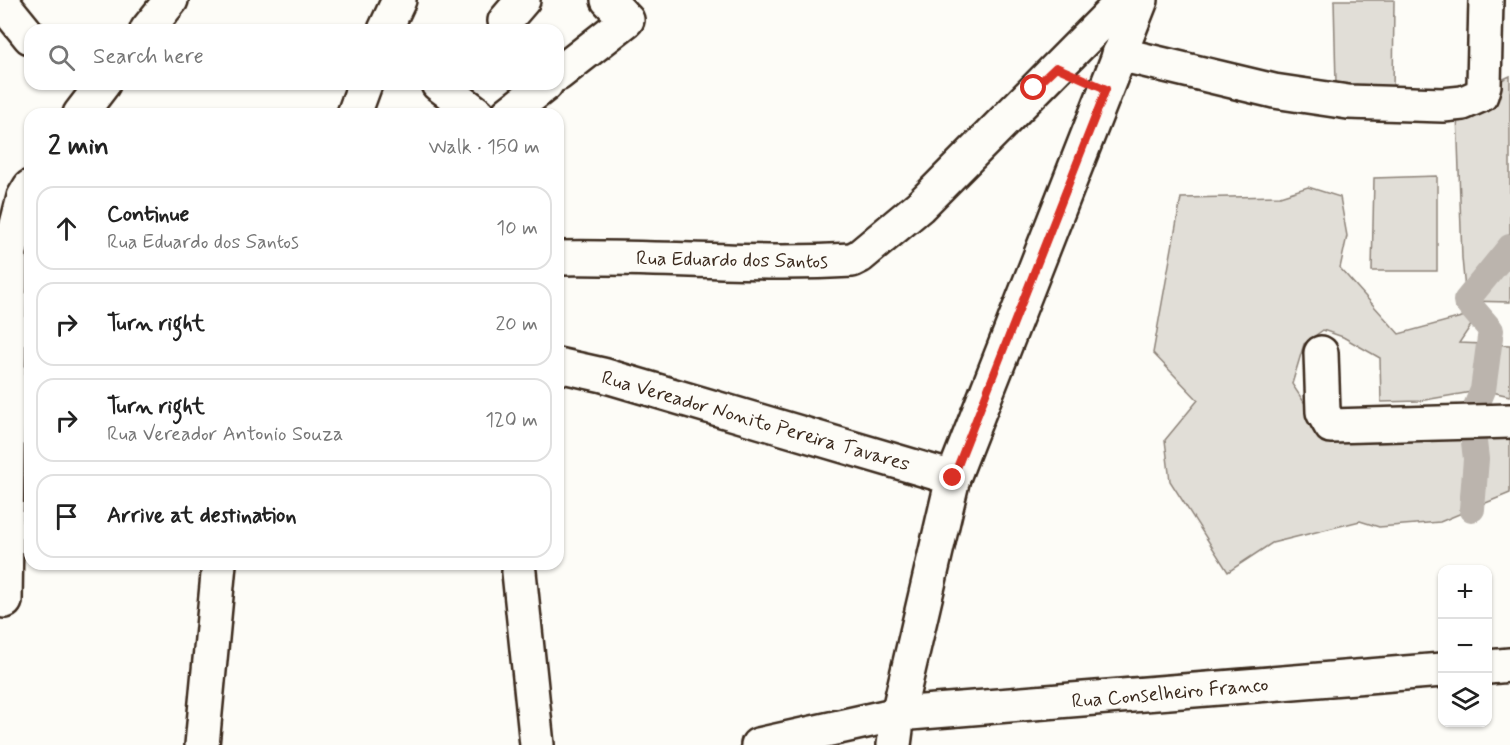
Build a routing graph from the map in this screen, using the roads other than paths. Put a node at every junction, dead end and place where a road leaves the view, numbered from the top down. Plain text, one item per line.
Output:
1 (0, 0) edge
2 (171, 0) edge
3 (399, 0) edge
4 (608, 0) edge
5 (1124, 0) edge
6 (1141, 0) edge
7 (1486, 0) edge
8 (152, 24) edge
9 (389, 24) edge
10 (24, 30) edge
11 (1119, 54) junction
12 (1056, 67) junction
13 (564, 69) edge
14 (1106, 89) junction
15 (363, 90) edge
16 (446, 90) edge
17 (538, 90) edge
18 (356, 108) edge
19 (470, 108) edge
20 (516, 108) edge
21 (23, 226) edge
22 (564, 258) edge
23 (1321, 353) dead end
24 (564, 365) edge
25 (1510, 421) edge
26 (953, 478) junction
27 (218, 570) edge
28 (519, 572) dead end
29 (5, 601) dead end
30 (1510, 665) edge
31 (1492, 667) edge
32 (1438, 671) edge
33 (896, 729) edge
34 (777, 743) edge
35 (202, 745) edge
36 (537, 745) edge

1 - 10 street
2 - 8 street
3 - 9 street
4 - 13 street
5 - 12 street, Rua Eduardo dos Santos
6 - 11 street
7 - 11 street
11 - 14 street
12 - 14 street
12 - 22 street, Rua Eduardo dos Santos
14 - 26 street
15 - 18 street
16 - 19 street
17 - 20 street
21 - 29 street
23 - 25 street
24 - 26 street, Rua Vereador Nonito Pereira Tavares
26 - 33 street
27 - 35 street
28 - 36 street
30 - 31 street
32 - 33 street, Rua Conselheiro Franco
33 - 34 street, Rua Conselheiro Franco

